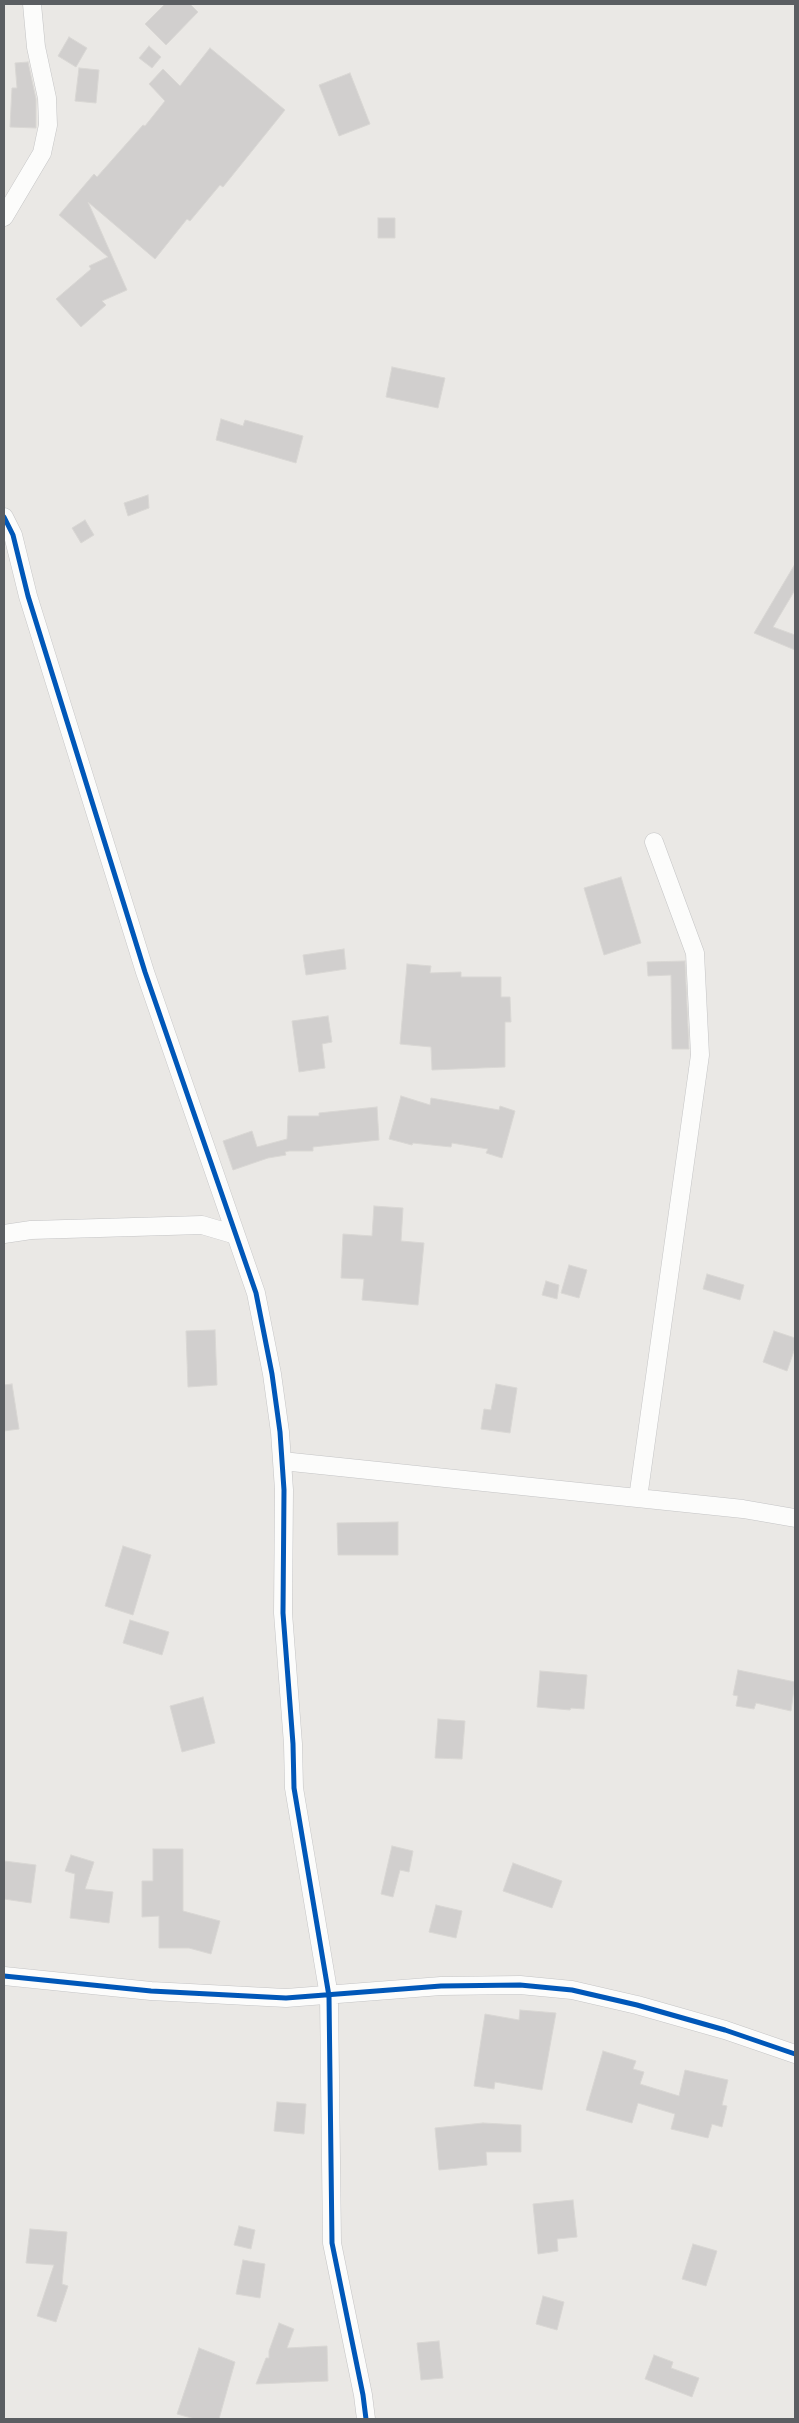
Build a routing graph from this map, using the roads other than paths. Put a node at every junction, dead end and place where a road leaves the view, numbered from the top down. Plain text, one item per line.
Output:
1 (32, 4) edge
2 (4, 217) edge
3 (4, 517) edge
4 (654, 842) dead end
5 (4, 1234) edge
6 (236, 1235) junction
7 (282, 1461) junction
8 (638, 1498) junction
9 (795, 1518) edge
10 (4, 1976) edge
11 (329, 1996) junction
12 (795, 2054) edge
13 (366, 2419) edge

1 - 2 street
3 - 6 street
4 - 8 street
5 - 6 street
6 - 7 street
7 - 8 street
7 - 11 street
8 - 9 street
10 - 11 street
11 - 12 street
11 - 13 street

